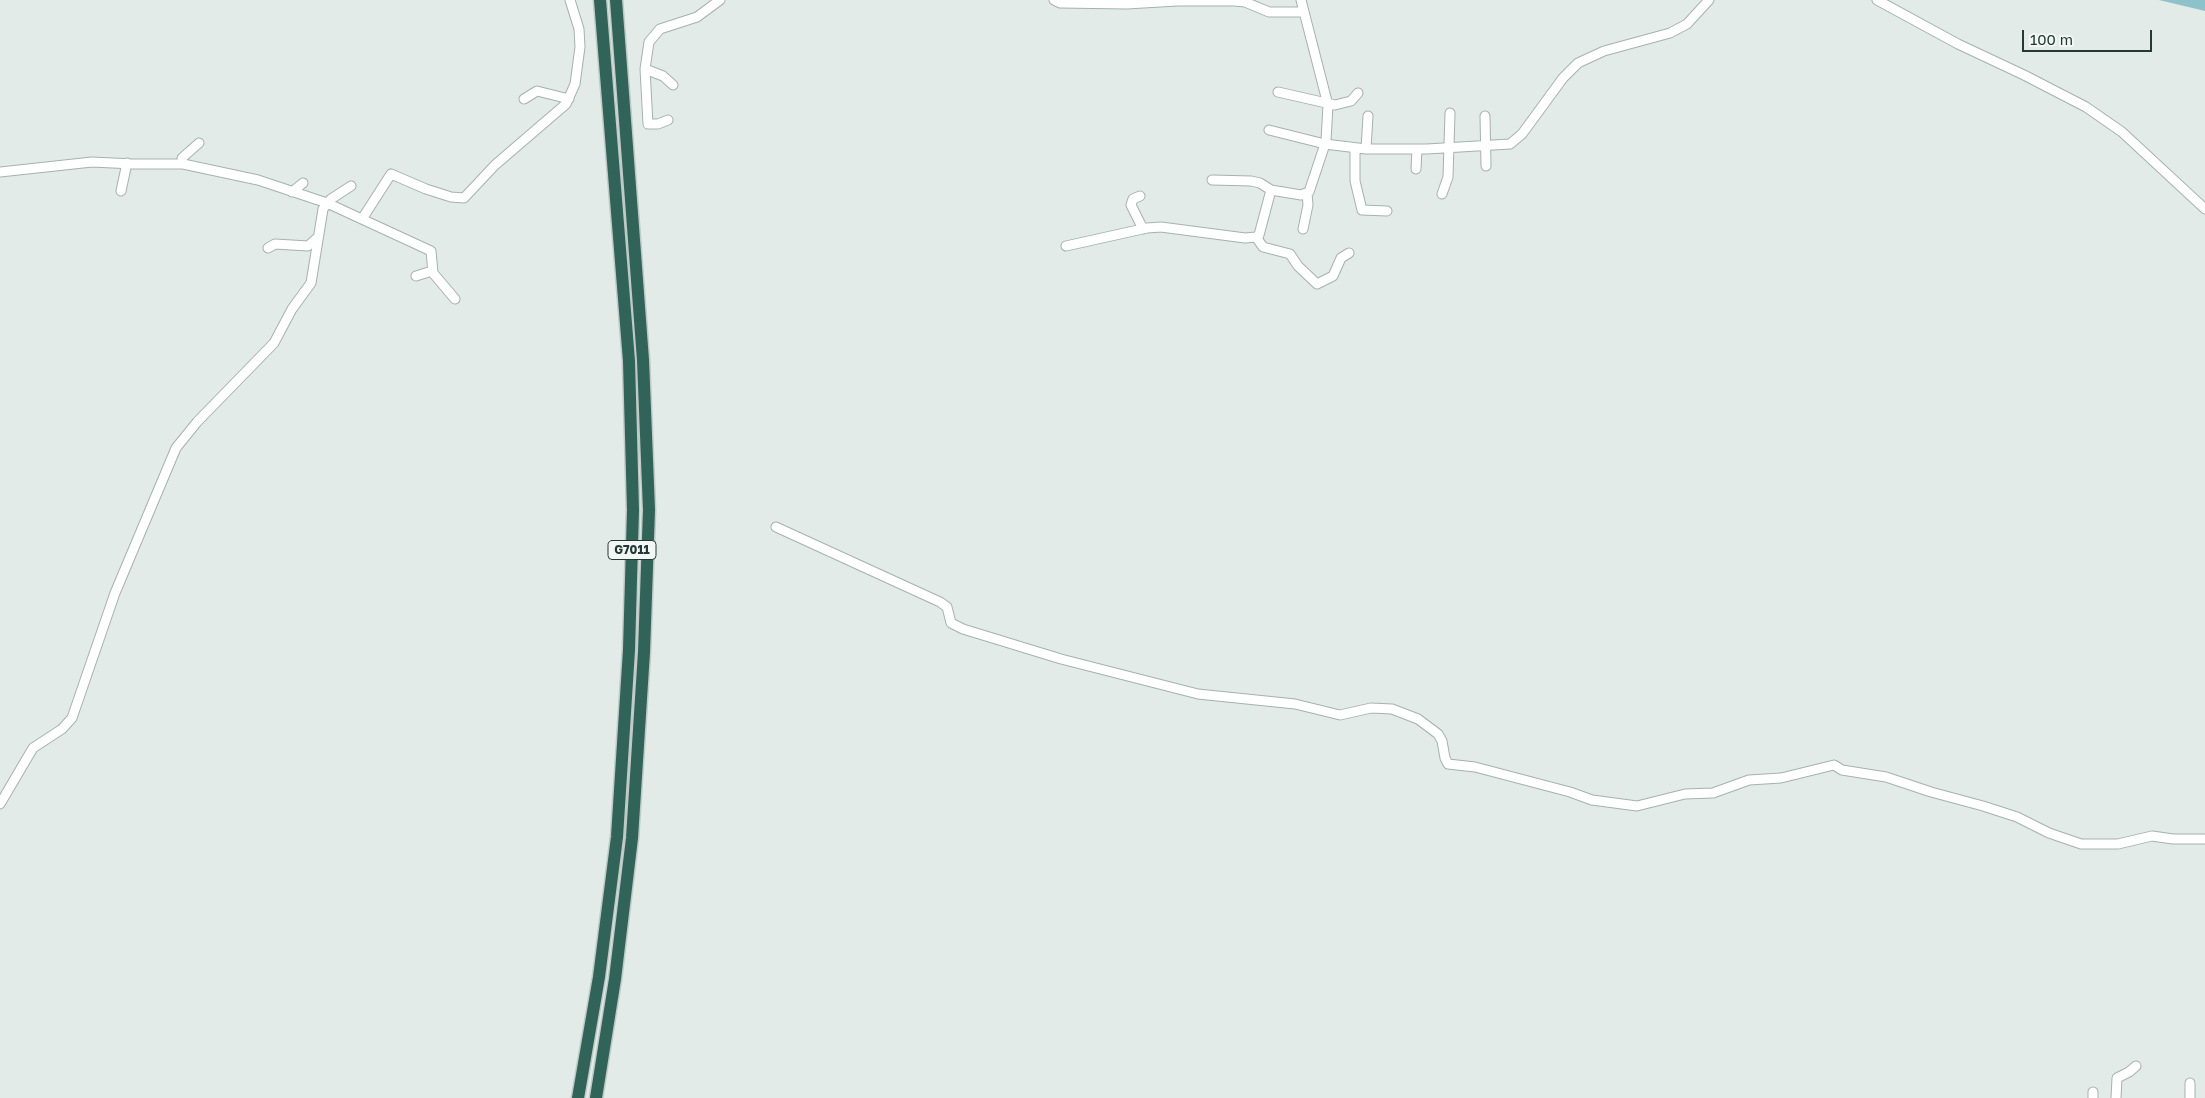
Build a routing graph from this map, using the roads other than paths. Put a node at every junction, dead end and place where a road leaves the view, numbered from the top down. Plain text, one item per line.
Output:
1 (570, 0) edge
2 (600, 0) edge
3 (616, 0) edge
4 (720, 0) edge
5 (1054, 0) edge
6 (1301, 0) edge
7 (1709, 0) edge
8 (1877, 0) edge
9 (1304, 12) junction
10 (646, 69) junction
11 (674, 85) dead end
12 (1278, 92) dead end
13 (1358, 93) dead end
14 (524, 99) dead end
15 (569, 99) junction
16 (1328, 103) junction
17 (1450, 113) dead end
18 (1368, 116) dead end
19 (1485, 116) dead end
20 (668, 120) dead end
21 (1269, 130) dead end
22 (200, 143) dead end
23 (1325, 144) junction
24 (1486, 146) junction
25 (1355, 148) junction
26 (1450, 148) junction
27 (1366, 149) junction
28 (1417, 149) junction
29 (127, 164) junction
30 (183, 164) junction
31 (1486, 166) dead end
32 (1416, 169) dead end
33 (0, 172) edge
34 (1212, 180) dead end
35 (303, 183) dead end
36 (351, 186) dead end
37 (1271, 190) junction
38 (121, 191) dead end
39 (292, 192) junction
40 (1307, 193) junction
41 (1442, 194) dead end
42 (1140, 196) dead end
43 (326, 203) junction
44 (2205, 209) edge
45 (1387, 211) dead end
46 (362, 219) junction
47 (1143, 229) junction
48 (1302, 229) dead end
49 (1256, 237) junction
50 (317, 238) junction
51 (1066, 246) dead end
52 (268, 248) dead end
53 (1349, 253) dead end
54 (432, 272) junction
55 (416, 276) dead end
56 (455, 298) dead end
57 (776, 527) dead end
58 (0, 804) edge
59 (2205, 839) edge
60 (2136, 1066) dead end
61 (2190, 1083) dead end
62 (578, 1098) edge
63 (596, 1098) edge
64 (2116, 1098) edge
65 (2190, 1098) edge

1 - 15 street
2 - 62 highway, G7011
3 - 63 highway, G7011
4 - 10 street
5 - 9 street
6 - 9 street
7 - 24 street
8 - 44 street
9 - 16 street
10 - 11 street
10 - 20 street
12 - 16 street
13 - 16 street
14 - 15 street
15 - 46 street
16 - 23 street
17 - 26 street
18 - 27 street
19 - 24 street
21 - 23 street
22 - 30 street
23 - 25 street
23 - 40 street
24 - 26 street
24 - 31 street
25 - 27 street
25 - 45 street
26 - 28 street
26 - 41 street
27 - 28 street
28 - 32 street
29 - 30 street
29 - 33 street
29 - 38 street
30 - 39 street
34 - 37 street
35 - 39 street
36 - 43 street
37 - 40 street
37 - 49 street
39 - 43 street
40 - 48 street
42 - 47 street
43 - 46 street
43 - 50 street
46 - 54 street
47 - 49 street
47 - 51 street
49 - 53 street
50 - 52 street
50 - 58 street
54 - 55 street
54 - 56 street
57 - 59 street
60 - 64 street
61 - 65 street

